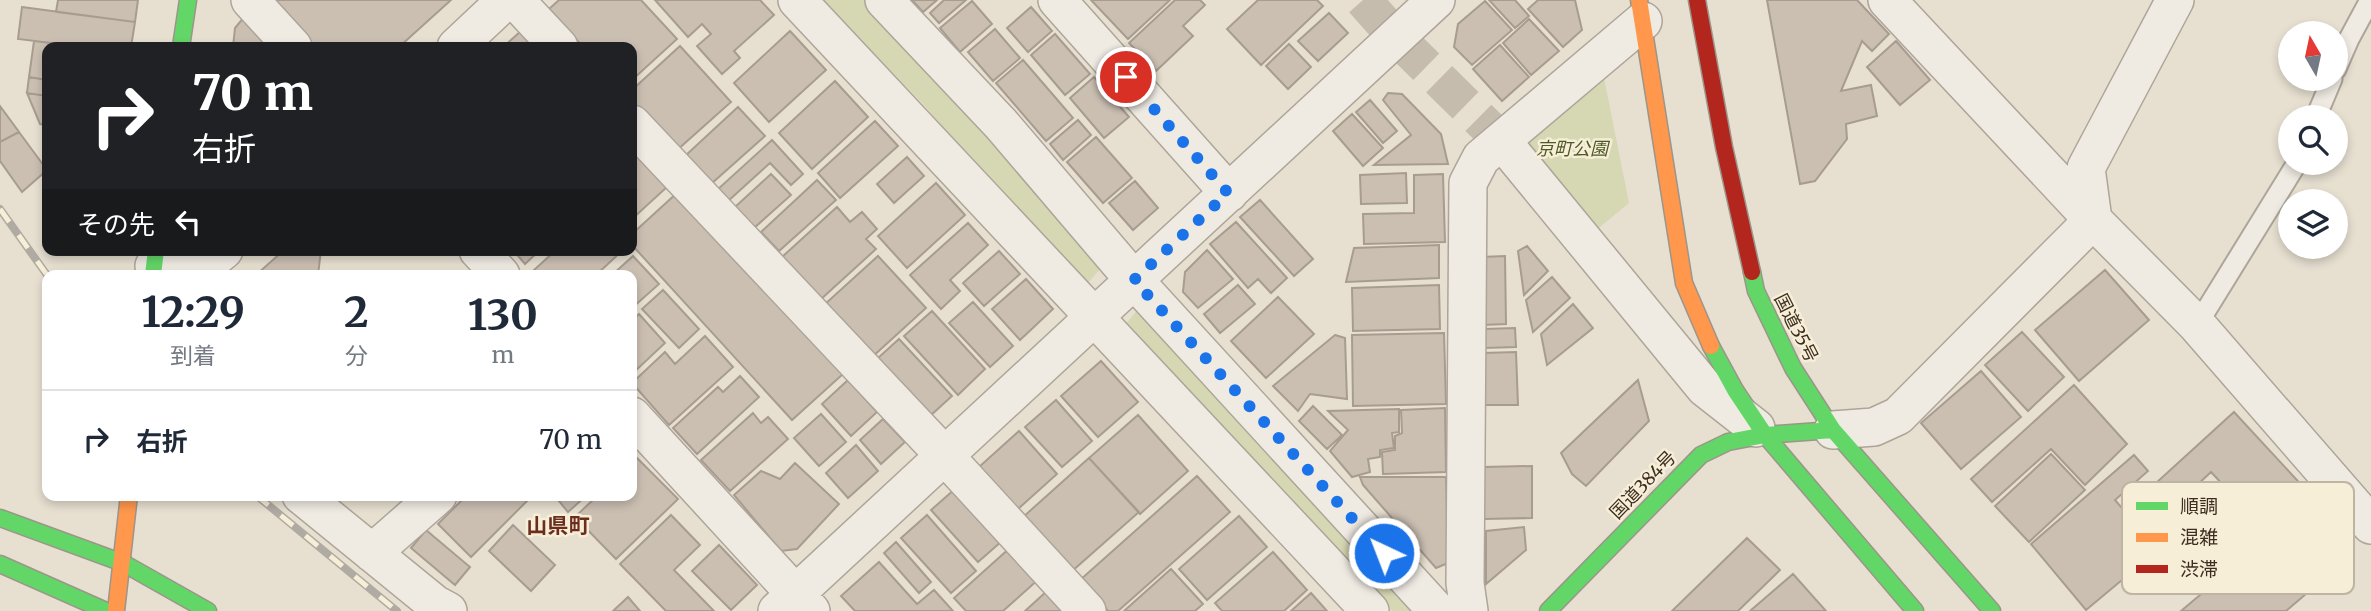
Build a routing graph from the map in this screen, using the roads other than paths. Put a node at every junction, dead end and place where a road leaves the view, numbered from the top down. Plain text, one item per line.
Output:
1 (188, 0) edge
2 (250, 0) edge
3 (506, 0) edge
4 (515, 0) edge
5 (797, 0) edge
6 (884, 0) edge
7 (1057, 0) edge
8 (1436, 0) edge
9 (1697, 0) edge
10 (1887, 0) edge
11 (2175, 0) edge
12 (2370, 0) edge
13 (1641, 10) edge
14 (2348, 39) edge
15 (182, 42) edge
16 (288, 42) edge
17 (461, 42) edge
18 (554, 42) edge
19 (637, 129) edge
20 (1502, 141) junction
21 (2290, 175) edge
22 (1228, 193) junction
23 (2093, 220) junction
24 (217, 256) edge
25 (484, 256) edge
26 (155, 264) edge
27 (496, 270) edge
28 (1134, 280) junction
29 (1095, 317) junction
30 (2197, 325) junction
31 (637, 422) edge
32 (1833, 430) junction
33 (1765, 435) junction
34 (944, 455) junction
35 (2334, 482) edge
36 (128, 501) edge
37 (308, 501) edge
38 (431, 501) edge
39 (2354, 505) edge
40 (0, 518) edge
41 (2371, 525) edge
42 (372, 553) junction
43 (123, 563) junction
44 (0, 564) edge
45 (795, 605) edge
46 (106, 611) edge
47 (116, 611) edge
48 (208, 611) edge
49 (448, 611) edge
50 (1087, 611) edge
51 (1370, 611) edge
52 (1437, 611) edge
53 (1469, 611) edge
54 (1548, 611) edge
55 (1915, 611) edge
56 (1992, 611) edge

1 - 15 main road
2 - 16 street
3 - 17 street
4 - 18 street
5 - 29 street
6 - 28 street
7 - 22 street
8 - 22 street
9 - 32 main road, 国道35号
10 - 23 street
11 - 23 street
12 - 14 lane
13 - 20 street
13 - 33 main road
19 - 34 street
20 - 33 street
20 - 53 street
21 - 30 lane
22 - 28 street
23 - 30 street
23 - 32 street
24 - 26 street
25 - 27 street
28 - 29 street
28 - 52 street
29 - 34 street
29 - 51 street
30 - 35 street
31 - 45 street
32 - 33 main road, 国道384号
32 - 56 main road, 国道35号
33 - 54 main road, 国道384号
33 - 55 main road
34 - 45 street
34 - 50 street
36 - 43 main road
37 - 42 street
38 - 42 street
39 - 41 street
40 - 43 main road
42 - 49 street
43 - 47 main road
43 - 48 main road
44 - 46 main road

